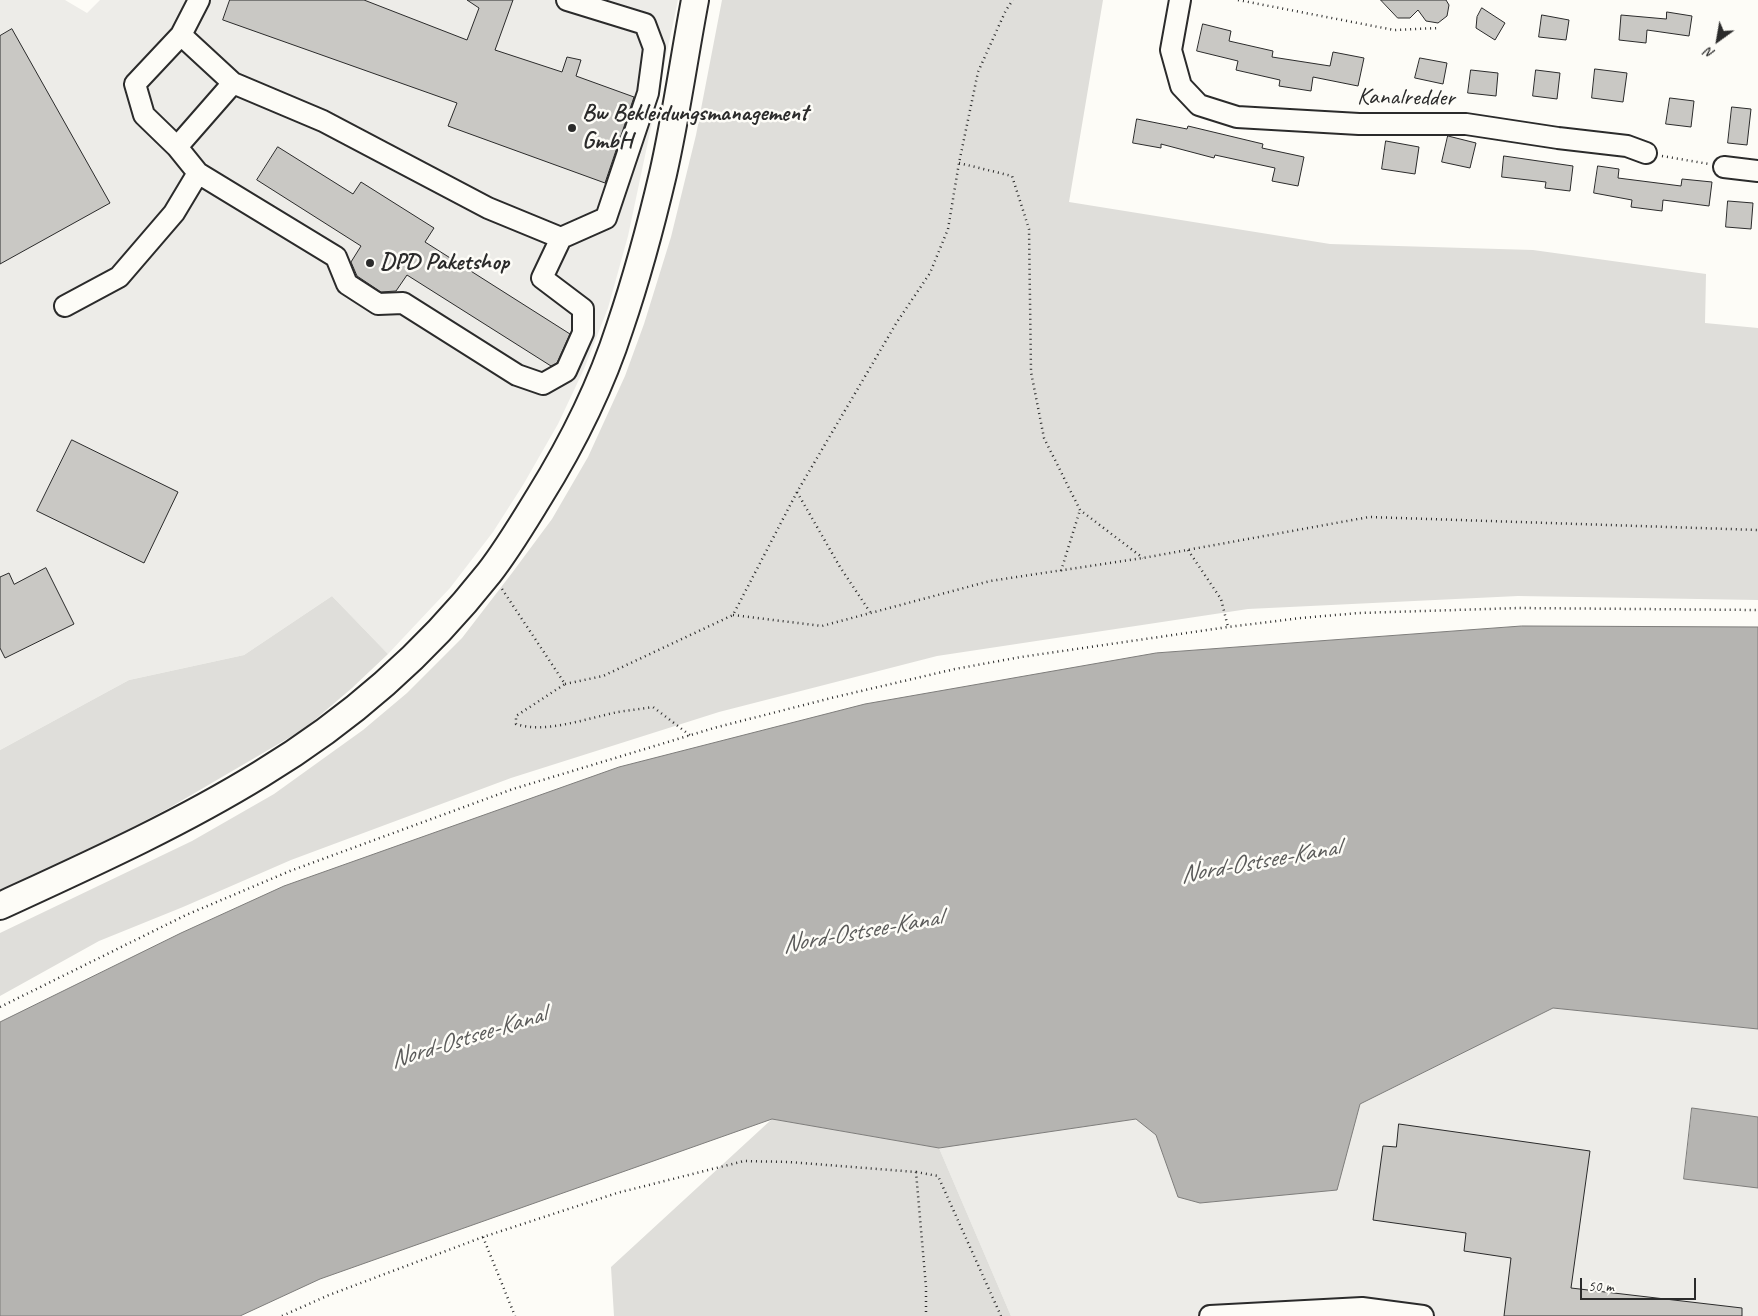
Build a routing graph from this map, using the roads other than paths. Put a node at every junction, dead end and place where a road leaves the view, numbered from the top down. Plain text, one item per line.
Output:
1 (199, 0) edge
2 (567, 0) edge
3 (695, 0) edge
4 (1180, 0) edge
5 (181, 35) junction
6 (234, 83) junction
7 (177, 147) junction
8 (1646, 153) road end
9 (1724, 167) road end
10 (1758, 171) edge
11 (198, 173) junction
12 (561, 238) junction
13 (65, 306) dead end
14 (0, 906) edge
15 (1210, 1316) edge
16 (1424, 1316) edge

1 - 5 street
2 - 12 street
3 - 14 main road
4 - 8 street, Kanalredder
5 - 6 street
5 - 7 street
6 - 7 street
6 - 12 street
7 - 11 street
9 - 10 street
11 - 12 street
11 - 13 street
15 - 16 street

